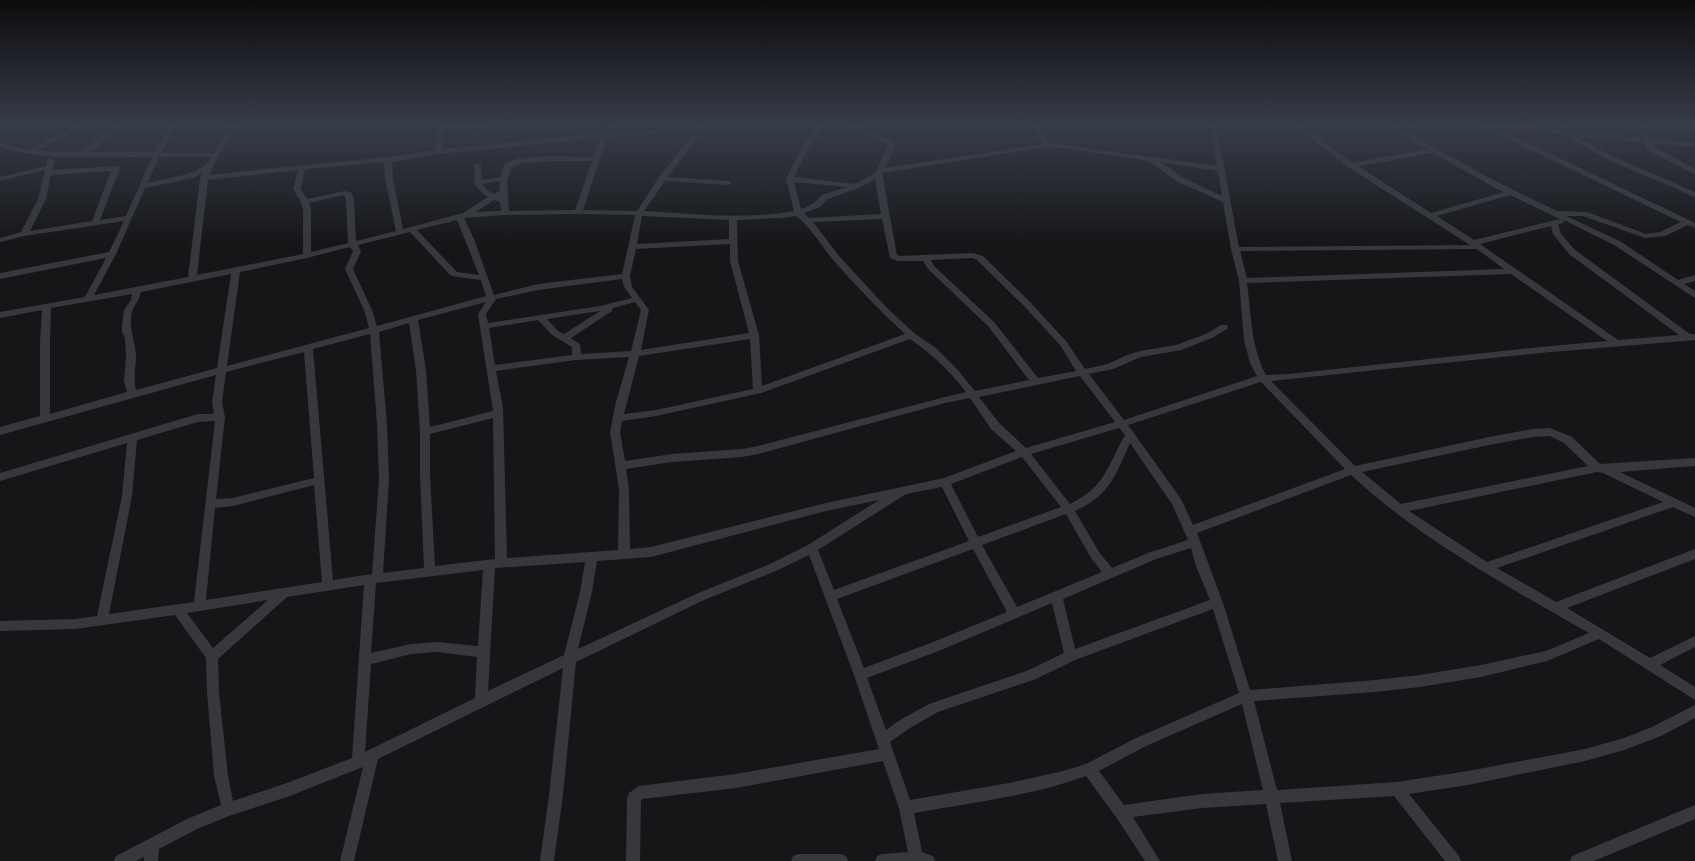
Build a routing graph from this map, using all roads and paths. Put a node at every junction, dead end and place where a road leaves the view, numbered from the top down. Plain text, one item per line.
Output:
1 (49, 164) edge
2 (55, 164) edge
3 (152, 164) edge
4 (210, 164) edge
5 (343, 164) edge
6 (388, 164) edge
7 (510, 164) edge
8 (594, 164) edge
9 (673, 164) edge
10 (796, 164) edge
11 (882, 164) edge
12 (934, 164) edge
13 (1159, 164) edge
14 (1190, 164) edge
15 (1220, 164) edge
16 (1356, 164) edge
17 (1460, 164) edge
18 (1567, 164) edge
19 (1625, 164) edge
20 (1680, 164) edge
21 (1351, 165) joint
22 (476, 166) dead end
23 (50, 167) junction
24 (208, 168) junction
25 (302, 168) junction
26 (1221, 169) junction
27 (1695, 172) edge
28 (879, 173) junction
29 (204, 178) junction
30 (505, 178) junction
31 (0, 179) edge
32 (662, 179) junction
33 (790, 179) junction
34 (477, 183) junction
35 (728, 183) dead end
36 (143, 186) junction
37 (856, 186) junction
38 (504, 189) junction
39 (1511, 192) junction
40 (1695, 195) edge
41 (493, 198) junction
42 (306, 201) junction
43 (503, 201) junction
44 (1227, 201) junction
45 (810, 208) junction
46 (578, 212) junction
47 (506, 213) junction
48 (639, 213) junction
49 (798, 213) junction
50 (463, 216) junction
51 (886, 216) junction
52 (1430, 216) junction
53 (129, 218) junction
54 (733, 218) junction
55 (1556, 218) junction
56 (818, 219) junction
57 (807, 220) junction
58 (95, 223) junction
59 (1691, 224) edge
60 (412, 229) junction
61 (400, 232) junction
62 (24, 234) junction
63 (0, 240) edge
64 (733, 242) junction
65 (352, 245) junction
66 (1476, 245) junction
67 (631, 247) junction
68 (1235, 249) junction
69 (112, 254) junction
70 (307, 256) junction
71 (926, 258) junction
72 (236, 271) junction
73 (1513, 271) junction
74 (0, 276) edge
75 (626, 276) junction
76 (484, 278) junction
77 (1695, 278) edge
78 (192, 279) junction
79 (1243, 281) junction
80 (1677, 283) junction
81 (137, 290) junction
82 (1695, 295) edge
83 (491, 298) junction
84 (88, 299) junction
85 (637, 299) junction
86 (47, 306) junction
87 (613, 307) junction
88 (0, 315) edge
89 (540, 317) junction
90 (413, 319) junction
91 (484, 326) junction
92 (1224, 327) dead end
93 (374, 330) junction
94 (754, 335) junction
95 (911, 335) junction
96 (565, 338) junction
97 (1692, 338) edge
98 (1617, 344) junction
99 (308, 348) junction
100 (635, 354) junction
101 (576, 357) junction
102 (490, 369) junction
103 (221, 371) junction
104 (1082, 372) junction
105 (1263, 378) junction
106 (1036, 382) junction
107 (758, 391) junction
108 (132, 394) junction
109 (972, 394) junction
110 (217, 402) junction
111 (498, 413) junction
112 (220, 417) junction
113 (198, 418) junction
114 (618, 418) junction
115 (45, 419) junction
116 (1121, 424) junction
117 (0, 431) edge
118 (425, 432) junction
119 (1130, 435) junction
120 (132, 438) junction
121 (1024, 452) junction
122 (1695, 462) edge
123 (620, 466) junction
124 (1601, 468) junction
125 (1352, 470) junction
126 (0, 477) edge
127 (320, 480) junction
128 (945, 482) junction
129 (903, 490) junction
130 (1675, 502) junction
131 (210, 504) junction
132 (1068, 509) junction
133 (1399, 509) junction
134 (1695, 513) edge
135 (1193, 536) junction
136 (976, 542) junction
137 (812, 548) junction
138 (624, 554) junction
139 (1695, 554) edge
140 (592, 557) junction
141 (495, 564) junction
142 (1485, 567) junction
143 (430, 572) junction
144 (1110, 574) junction
145 (373, 579) junction
146 (328, 585) junction
147 (285, 592) junction
148 (832, 596) junction
149 (1056, 596) junction
150 (1217, 603) junction
151 (199, 606) junction
152 (1555, 608) junction
153 (177, 609) junction
154 (1014, 614) junction
155 (102, 621) junction
156 (0, 626) edge
157 (1600, 633) junction
158 (1695, 642) edge
159 (484, 652) junction
160 (1072, 656) junction
161 (212, 657) junction
162 (570, 658) junction
163 (365, 660) junction
164 (1649, 664) junction
165 (860, 675) junction
166 (1695, 694) edge
167 (1246, 696) junction
168 (481, 701) junction
169 (1695, 711) edge
170 (882, 740) junction
171 (887, 754) junction
172 (372, 756) junction
173 (358, 762) junction
174 (1089, 769) junction
175 (1397, 789) junction
176 (1272, 796) junction
177 (906, 808) junction
178 (229, 809) junction
179 (1121, 812) junction
180 (1695, 812) edge
181 (152, 845) junction
182 (922, 860) edge
183 (121, 861) edge
184 (151, 861) edge
185 (348, 861) edge
186 (547, 861) edge
187 (633, 861) edge
188 (798, 861) edge
189 (841, 861) edge
190 (882, 861) edge
191 (1153, 861) edge
192 (1285, 861) edge
193 (1454, 861) edge
194 (1577, 861) edge

1 - 23 street
2 - 23 street
3 - 36 street
4 - 24 street
5 - 25 street
6 - 61 street
7 - 30 street
8 - 46 street
9 - 32 street
10 - 33 street
11 - 28 street
12 - 28 street
13 - 44 street
14 - 26 street
15 - 26 street
16 - 21 street
17 - 39 street
18 - 59 street
19 - 40 street
20 - 27 street
21 - 52 street
22 - 34 street
23 - 31 street
23 - 58 street
23 - 62 street
24 - 29 street
24 - 36 street
25 - 29 street
25 - 42 street
26 - 44 street
28 - 37 street
28 - 51 street
29 - 78 street
30 - 34 street
30 - 38 street
32 - 35 street
32 - 48 street
33 - 37 street
33 - 49 street
34 - 41 street
36 - 53 street
37 - 45 street
38 - 41 street
38 - 43 street
39 - 52 street
39 - 55 street
41 - 43 street
41 - 50 street
42 - 65 street
42 - 70 street
43 - 47 street
44 - 68 street
45 - 49 street
45 - 56 street
46 - 47 street
46 - 48 street
47 - 50 street
48 - 54 street
48 - 67 street
49 - 54 street
49 - 57 street
50 - 60 street
50 - 76 street
51 - 56 street
51 - 71 street
52 - 66 street
53 - 58 street
53 - 69 street
54 - 64 street
55 - 59 street
55 - 66 street
55 - 80 street
55 - 97 street
56 - 57 street
57 - 95 street
58 - 62 street
60 - 61 street
60 - 76 street
61 - 65 street
62 - 63 street
64 - 67 street
64 - 94 street
65 - 70 street
65 - 93 street
66 - 68 street
66 - 73 street
67 - 75 street
68 - 79 street
69 - 74 street
69 - 84 street
70 - 72 street
71 - 104 street
71 - 106 street
72 - 78 street
72 - 103 street
73 - 79 street
73 - 98 street
75 - 83 street
75 - 85 street
76 - 83 street
77 - 80 street
78 - 81 street
79 - 105 street
80 - 82 street
81 - 84 street
81 - 108 street
83 - 90 street
83 - 91 street
84 - 86 street
85 - 87 street
85 - 100 street
86 - 88 street
86 - 115 street
87 - 89 street
87 - 96 street
89 - 91 street
89 - 96 street
90 - 93 street
90 - 118 street
91 - 102 street
92 - 104 street
93 - 99 street
93 - 145 street
94 - 100 street
94 - 107 street
95 - 107 street
95 - 109 street
96 - 101 street
97 - 98 street
98 - 105 street
99 - 103 street
99 - 127 street
100 - 101 street
100 - 114 street
101 - 102 street
102 - 111 street
103 - 108 street
103 - 110 street
104 - 106 street
104 - 116 street
105 - 116 street
105 - 125 street
106 - 109 street
107 - 114 street
108 - 115 street
109 - 121 street
109 - 123 street
110 - 112 street
110 - 113 street
111 - 118 street
111 - 141 street
112 - 113 street
112 - 131 street
113 - 120 street
114 - 123 street
115 - 117 street
116 - 119 street
116 - 121 street
118 - 143 street
119 - 132 street
119 - 135 street
120 - 126 street
120 - 155 street
121 - 128 street
121 - 132 street
122 - 124 street
123 - 138 street
124 - 125 street
124 - 130 street
124 - 133 street
125 - 133 street
125 - 135 street
127 - 131 street
127 - 146 street
128 - 129 street
128 - 136 street
129 - 137 street
129 - 138 street
130 - 134 street
130 - 142 street
131 - 151 street
132 - 136 street
132 - 144 street
133 - 142 street
135 - 144 street
135 - 150 street
136 - 148 street
136 - 154 street
137 - 148 street
137 - 162 street
138 - 140 street
139 - 152 street
140 - 141 street
140 - 162 street
141 - 143 street
141 - 159 street
142 - 152 street
143 - 145 street
144 - 149 street
145 - 146 street
145 - 163 street
146 - 147 street
147 - 151 street
147 - 161 street
148 - 165 street
149 - 154 street
149 - 160 street
150 - 160 street
150 - 167 street
151 - 153 street
152 - 157 street
153 - 155 street
153 - 161 street
154 - 165 street
155 - 156 street
157 - 164 street
157 - 167 street
158 - 164 street
159 - 163 street
159 - 168 street
160 - 170 street
161 - 178 street
162 - 168 street
162 - 186 street
163 - 173 street
164 - 166 street
165 - 170 street
167 - 174 street
167 - 176 street
168 - 172 street
169 - 175 street
170 - 171 street
171 - 177 street
171 - 187 street
172 - 173 street
172 - 185 street
173 - 178 street
174 - 177 street
174 - 179 street
175 - 176 street
175 - 193 street
176 - 179 street
176 - 192 street
177 - 182 street
178 - 181 street
179 - 191 street
180 - 194 street
181 - 183 street
181 - 184 street
182 - 190 street
188 - 189 street

